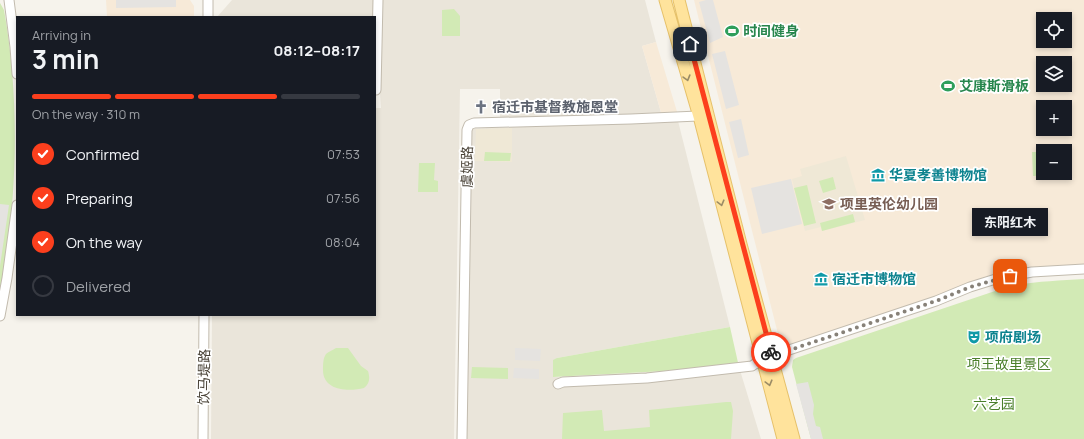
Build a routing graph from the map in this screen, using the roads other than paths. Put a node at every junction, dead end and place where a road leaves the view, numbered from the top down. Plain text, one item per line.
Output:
1 (9, 0) edge
2 (208, 0) edge
3 (378, 0) edge
4 (665, 0) edge
5 (679, 0) edge
6 (208, 16) edge
7 (16, 60) edge
8 (376, 90) dead end
9 (698, 116) junction
10 (16, 212) edge
11 (1084, 269) edge
12 (0, 316) edge
13 (204, 316) edge
14 (767, 357) junction
15 (558, 384) dead end
16 (203, 439) edge
17 (462, 439) edge
18 (783, 439) edge
19 (794, 439) edge

1 - 7 street
2 - 6 street
3 - 8 street
4 -> 9 main road
5 - 14 main road
9 -> 14 main road
9 - 17 street, 虞姬路
10 - 12 street
11 - 14 street
13 - 16 street, 饮马堤路
14 - 15 street
14 -> 18 main road
14 - 19 main road

